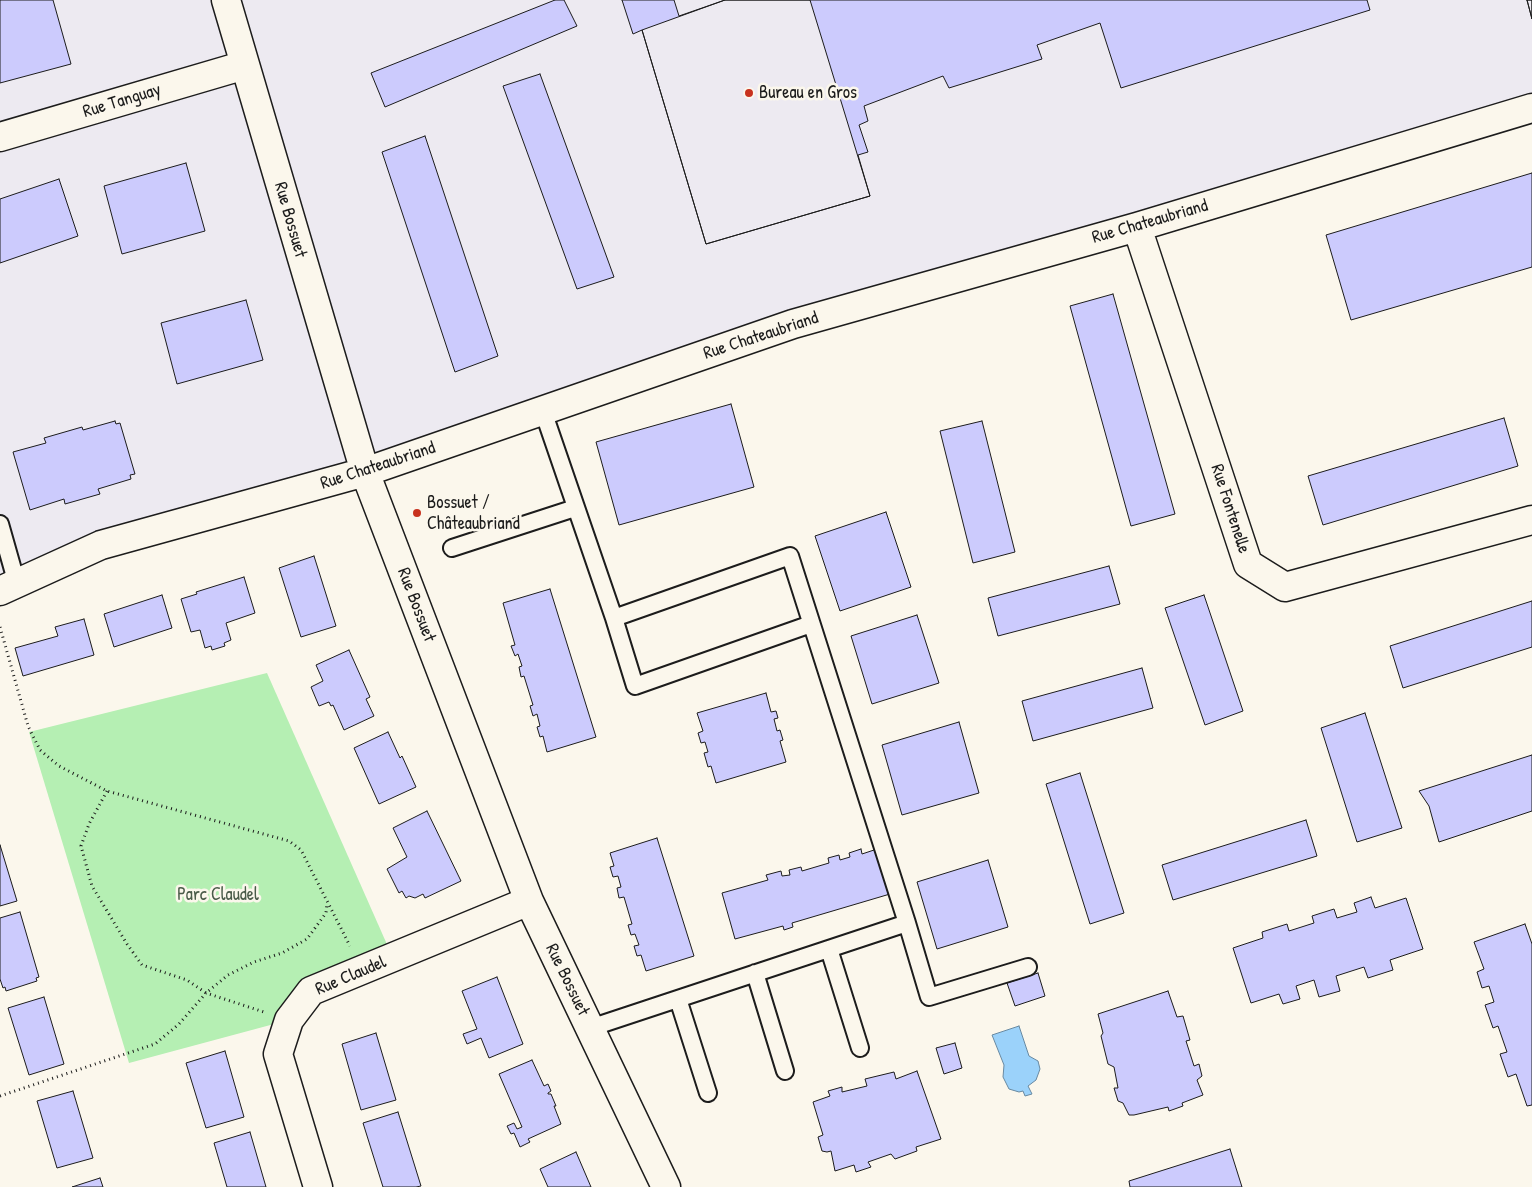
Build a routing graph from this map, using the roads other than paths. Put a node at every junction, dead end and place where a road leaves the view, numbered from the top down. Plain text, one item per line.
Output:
1 (226, 0) edge
2 (244, 64) junction
3 (1532, 108) edge
4 (0, 137) edge
5 (1137, 227) junction
6 (543, 411) junction
7 (365, 472) junction
8 (575, 508) junction
9 (1532, 520) edge
10 (0, 524) edge
11 (452, 548) dead end
12 (8, 587) edge
13 (614, 618) junction
14 (811, 624) junction
15 (529, 901) junction
16 (907, 923) junction
17 (830, 948) junction
18 (1028, 967) dead end
19 (755, 973) junction
20 (678, 999) junction
21 (590, 1028) junction
22 (860, 1048) dead end
23 (785, 1070) dead end
24 (708, 1094) dead end
25 (318, 1187) edge
26 (666, 1187) edge

1 - 2 street, Rue Bossuet
2 - 4 street, Rue Tanguay
2 - 7 street, Rue Bossuet
3 - 5 street, Rue Chateaubriand
5 - 6 street, Rue Chateaubriand
5 - 9 street, Rue Fontenelle
6 - 7 street, Rue Chateaubriand
6 - 8 lane
7 - 12 street, Rue Chateaubriand
7 - 15 street, Rue Bossuet
8 - 11 lane
8 - 13 lane
10 - 12 lane
13 - 14 lane
13 - 14 lane
14 - 16 lane
15 - 21 street, Rue Bossuet
15 - 25 street, Rue Claudel
16 - 17 lane
16 - 18 lane
17 - 19 lane
17 - 22 lane
19 - 20 lane
19 - 23 lane
20 - 21 lane
20 - 24 lane
21 - 26 street, Rue Bossuet

